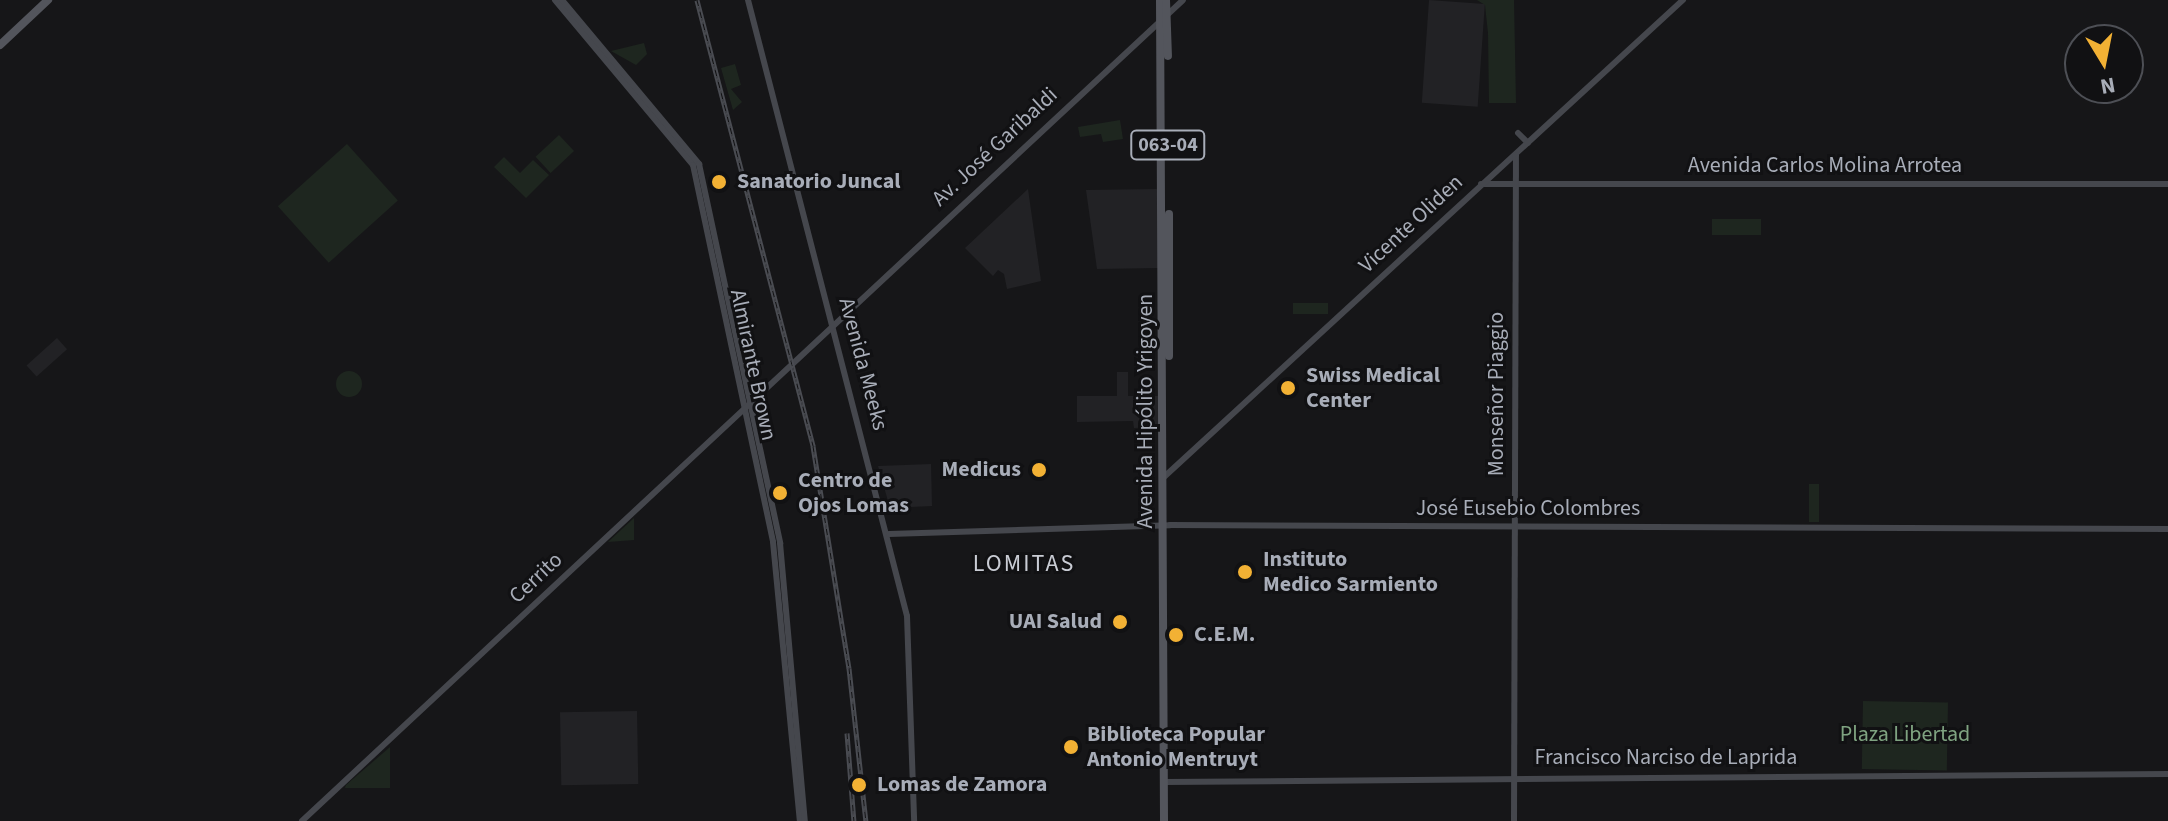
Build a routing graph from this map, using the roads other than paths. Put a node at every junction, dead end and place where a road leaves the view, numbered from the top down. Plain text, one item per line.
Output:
1 (48, 0) edge
2 (555, 0) edge
3 (562, 0) edge
4 (748, 0) edge
5 (1160, 0) edge
6 (1166, 0) edge
7 (1183, 0) edge
8 (1683, 0) edge
9 (1165, 17) junction
10 (0, 45) edge
11 (1518, 133) dead end
12 (1528, 143) junction
13 (1516, 155) junction
14 (1481, 184) junction
15 (1515, 184) junction
16 (2168, 184) edge
17 (833, 324) junction
18 (795, 362) joint
19 (746, 405) junction
20 (1167, 475) junction
21 (1167, 525) junction
22 (1515, 527) junction
23 (2168, 529) edge
24 (889, 534) junction
25 (2168, 774) edge
26 (1514, 776) junction
27 (1166, 781) junction
28 (302, 821) edge
29 (803, 821) edge
30 (914, 821) edge
31 (1166, 821) edge
32 (1514, 821) edge

1 - 10 main road
2 - 19 street, Almirante Brown
3 - 19 street, Almirante Brown
4 - 17 street, Avenida Meeks
5 - 9 main road, Avenida Hipólito Yrigoyen / 063-04
6 - 9 main road, Avenida Hipólito Yrigoyen / 063-04
7 - 9 street, Av. José Garibaldi
8 - 12 street, Vicente Oliden
9 - 17 street, Av. José Garibaldi
9 - 20 main road, Avenida Hipólito Yrigoyen / 063-04
11 - 12 street
12 - 13 street, Vicente Oliden
13 - 14 street, Vicente Oliden
13 - 15 street, Monseñor Piaggio
14 - 15 street, Avenida Carlos Molina Arrotea
14 - 20 street, Vicente Oliden
15 - 16 street, Avenida Carlos Molina Arrotea
15 - 22 street, Monseñor Piaggio
17 - 18 street, Av. José Garibaldi
17 - 24 street, Avenida Meeks
18 - 19 street, Cerrito
19 - 28 street, Cerrito
19 - 29 street, Almirante Brown
20 - 21 main road, Avenida Hipólito Yrigoyen / 063-04
21 - 22 street, José Eusebio Colombres
21 - 24 street, José Eusebio Colombres
21 - 27 main road, Avenida Hipólito Yrigoyen / 063-04
22 - 23 street, José Eusebio Colombres
22 - 26 street, Monseñor Piaggio
24 - 30 street, Avenida Meeks
25 - 26 street, Francisco Narciso de Laprida
26 - 27 street, Francisco Narciso de Laprida
26 - 32 street, Monseñor Piaggio
27 - 31 main road, Avenida Hipólito Yrigoyen / 063-04

